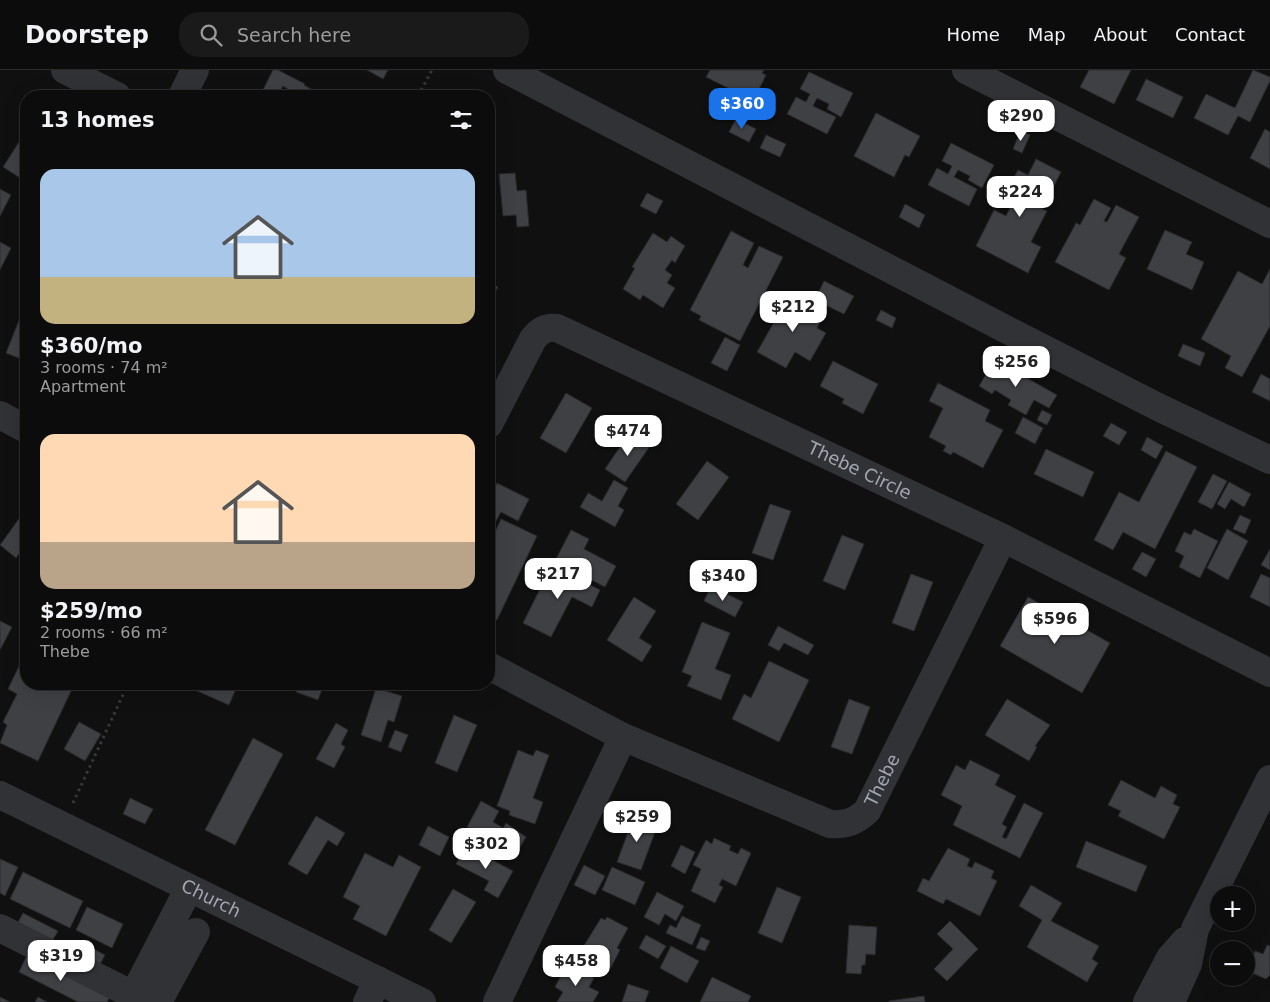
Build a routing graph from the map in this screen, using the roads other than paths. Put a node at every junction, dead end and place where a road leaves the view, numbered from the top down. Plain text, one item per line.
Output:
1 (65, 70) edge
2 (195, 70) edge
3 (507, 70) edge
4 (966, 70) edge
5 (105, 90) edge
6 (185, 90) edge
7 (1270, 224) edge
8 (495, 412) edge
9 (0, 415) edge
10 (20, 425) edge
11 (1270, 460) edge
12 (1003, 538) junction
13 (495, 669) edge
14 (1270, 673) edge
15 (623, 737) junction
16 (1270, 779) edge
17 (0, 795) edge
18 (189, 888) junction
19 (0, 928) edge
20 (1195, 929) junction
21 (196, 932) dead end
22 (372, 991) edge
23 (140, 1000) edge
24 (422, 1002) edge
25 (497, 1002) edge
26 (1147, 1002) edge
27 (1171, 1002) edge

1 - 5 street
2 - 6 street
3 - 11 street
4 - 7 street
8 - 12 street, Thebe Circle
9 - 10 street
12 - 14 street, Thebe Circle
12 - 15 street, Thebe
13 - 15 street, Thebe
15 - 25 street
16 - 20 street
17 - 18 street, Church
18 - 22 street, Church
18 - 23 street
19 - 23 street
20 - 26 street
20 - 27 street
21 - 23 street
22 - 24 street, Church

